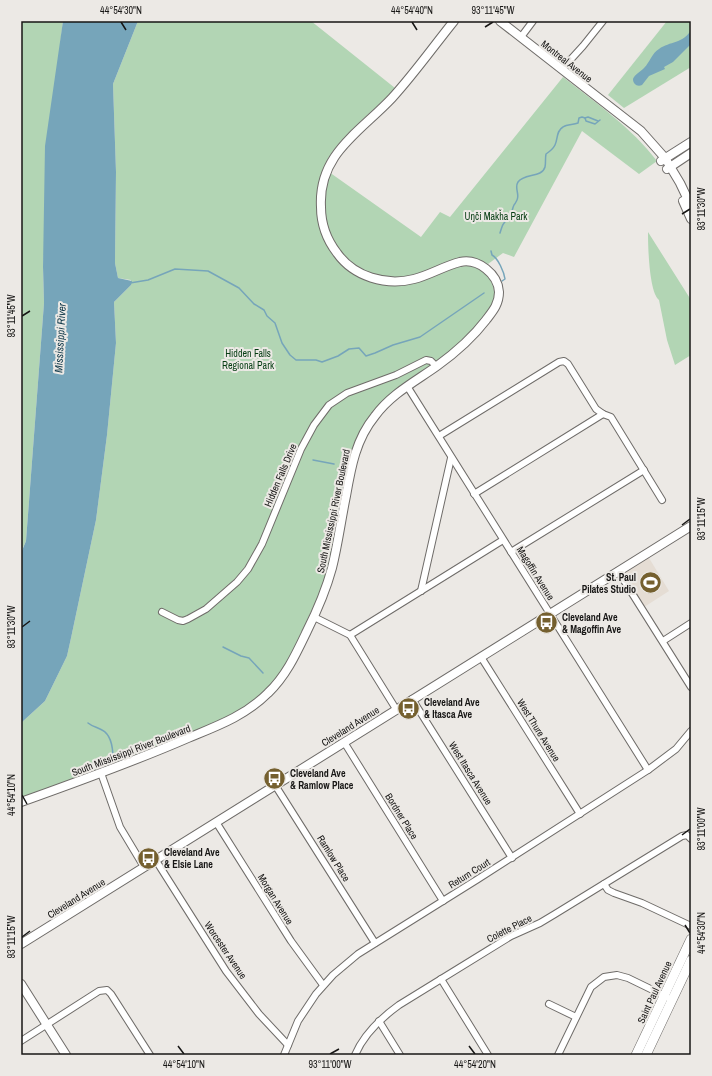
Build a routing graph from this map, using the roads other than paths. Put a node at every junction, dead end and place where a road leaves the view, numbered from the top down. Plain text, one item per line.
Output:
1 (454, 21) edge
2 (500, 21) edge
3 (533, 21) edge
4 (603, 21) edge
5 (520, 37) junction
6 (562, 69) junction
7 (691, 142) edge
8 (691, 153) edge
9 (663, 160) junction
10 (668, 168) junction
11 (691, 206) edge
12 (691, 219) edge
13 (436, 366) junction
14 (407, 386) junction
15 (603, 414) junction
16 (439, 436) junction
17 (451, 458) junction
18 (644, 470) junction
19 (474, 494) junction
20 (662, 500) dead end
21 (691, 526) edge
22 (504, 540) junction
23 (511, 552) junction
24 (618, 571) junction
25 (421, 591) junction
26 (162, 612) dead end
27 (550, 614) junction
28 (314, 617) junction
29 (691, 623) edge
30 (350, 635) junction
31 (663, 641) junction
32 (481, 657) junction
33 (691, 687) edge
34 (412, 699) junction
35 (396, 709) junction
36 (691, 731) edge
37 (344, 742) junction
38 (648, 770) junction
39 (101, 773) junction
40 (275, 785) junction
41 (21, 802) edge
42 (580, 814) junction
43 (216, 822) junction
44 (689, 837) edge
45 (512, 858) junction
46 (155, 859) junction
47 (144, 867) junction
48 (604, 884) junction
49 (443, 901) junction
50 (691, 926) edge
51 (691, 939) edge
52 (375, 943) junction
53 (21, 944) edge
54 (691, 960) edge
55 (441, 979) junction
56 (21, 984) edge
57 (323, 985) junction
58 (669, 997) junction
59 (550, 1004) dead end
60 (576, 1017) junction
61 (379, 1021) junction
62 (46, 1025) junction
63 (21, 1041) edge
64 (288, 1045) junction
65 (66, 1055) edge
66 (150, 1055) edge
67 (284, 1055) edge
68 (354, 1055) edge
69 (400, 1055) edge
70 (488, 1055) edge
71 (558, 1055) edge
72 (636, 1055) edge
73 (646, 1055) edge

1 - 13 street, South Mississippi River Boulevard
2 - 5 street, Montreal Avenue
3 - 5 street
4 - 6 street
5 - 6 street, Montreal Avenue
6 - 9 street, Montreal Avenue
7 - 9 street
8 - 10 street
9 - 10 street, Montreal Avenue
10 - 11 street, Montreal Avenue
10 - 12 street, Montreal Avenue
13 - 14 street, South Mississippi River Boulevard
13 - 26 street, Hidden Falls Drive
14 - 16 street, Magoffin Avenue
14 - 28 street, South Mississippi River Boulevard
15 - 16 street
15 - 18 street
15 - 19 street
16 - 17 street, Magoffin Avenue
17 - 19 street, Magoffin Avenue
17 - 25 street
18 - 20 street
18 - 23 street
19 - 22 street, Magoffin Avenue
21 - 24 street, Cleveland Avenue
22 - 23 street, Magoffin Avenue
22 - 25 street
23 - 27 street, Magoffin Avenue
24 - 27 street, Cleveland Avenue
24 - 31 street
25 - 30 street
27 - 32 street, Cleveland Avenue
27 - 38 street, Magoffin Avenue
28 - 30 street
28 - 39 street, South Mississippi River Boulevard
29 - 31 street
30 - 35 street
31 - 33 street
32 - 34 street, Cleveland Avenue
32 - 42 street, West Thure Avenue
34 - 35 street, Cleveland Avenue
34 - 45 street, West Itasca Avenue
35 - 37 street, Cleveland Avenue
36 - 38 street, Return Court
37 - 40 street, Cleveland Avenue
37 - 49 street, Bordner Place
38 - 42 street, Return Court
39 - 41 street, South Mississippi River Boulevard
39 - 47 street
40 - 43 street, Cleveland Avenue
40 - 52 street, Ramlow Place
42 - 45 street, Return Court
43 - 46 street, Cleveland Avenue
43 - 57 street, Morgan Avenue
44 - 48 street, Colette Place
45 - 49 street, Return Court
46 - 47 street, Cleveland Avenue
46 - 64 street, Worcester Avenue
47 - 53 street, Cleveland Avenue
48 - 50 street
48 - 55 street, Colette Place
49 - 52 street, Return Court
51 - 58 main road, Saint Paul Avenue
52 - 57 street, Return Court
54 - 58 main road, Saint Paul Avenue
55 - 61 street, Colette Place
55 - 70 street
56 - 62 street
57 - 64 street, Return Court
58 - 60 street
58 - 72 main road, Saint Paul Avenue
58 - 73 main road, Saint Paul Avenue
59 - 60 street
60 - 71 street
61 - 68 street, Colette Place
61 - 69 street
62 - 63 street
62 - 65 street
62 - 66 street
64 - 67 street, Return Court

